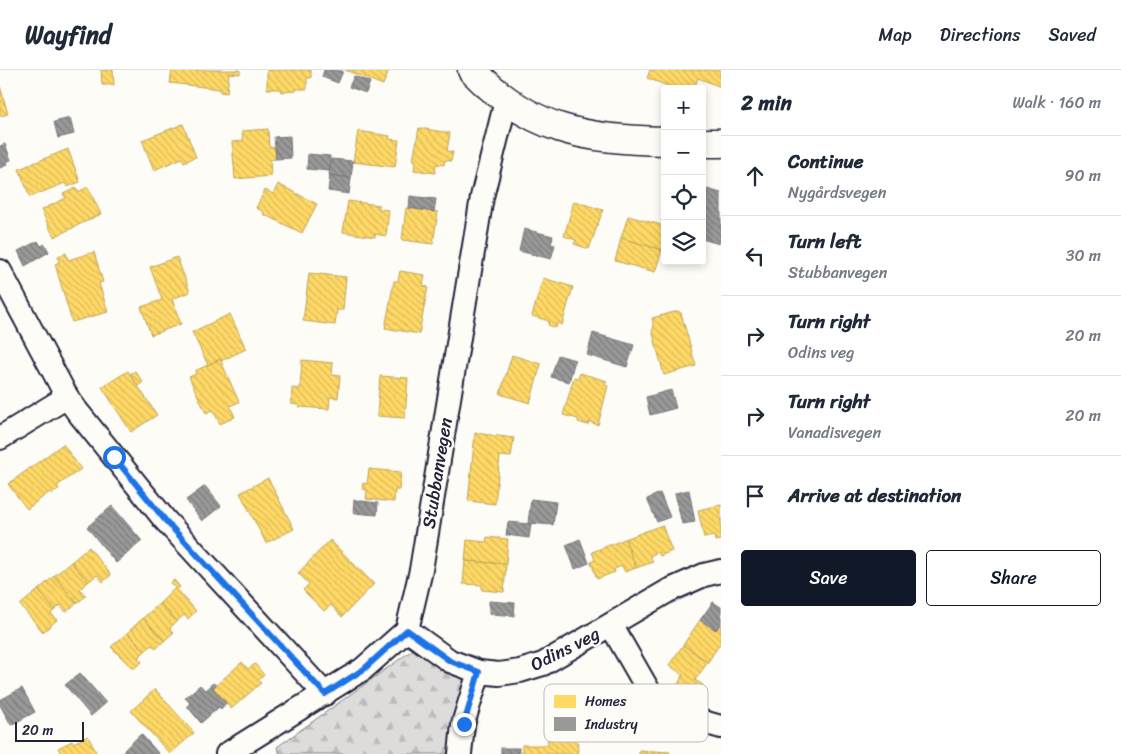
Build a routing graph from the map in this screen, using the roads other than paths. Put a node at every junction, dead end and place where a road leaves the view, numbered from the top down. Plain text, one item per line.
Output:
1 (472, 70) edge
2 (506, 101) junction
3 (661, 141) edge
4 (706, 143) edge
5 (721, 143) edge
6 (0, 271) edge
7 (67, 397) junction
8 (0, 438) edge
9 (721, 571) edge
10 (610, 625) junction
11 (407, 630) junction
12 (479, 672) junction
13 (645, 684) edge
14 (325, 694) junction
15 (708, 723) edge
16 (721, 727) edge
17 (227, 754) edge
18 (460, 754) edge

1 - 2 street
2 - 3 street
2 - 11 street, Stubbanvegen
4 - 5 street
6 - 7 street
7 - 8 street
7 - 14 street
9 - 10 street, Odins veg
10 - 12 street, Odins veg
10 - 13 street
11 - 12 street, Odins veg
11 - 14 street
12 - 18 street
14 - 17 street
15 - 16 street

